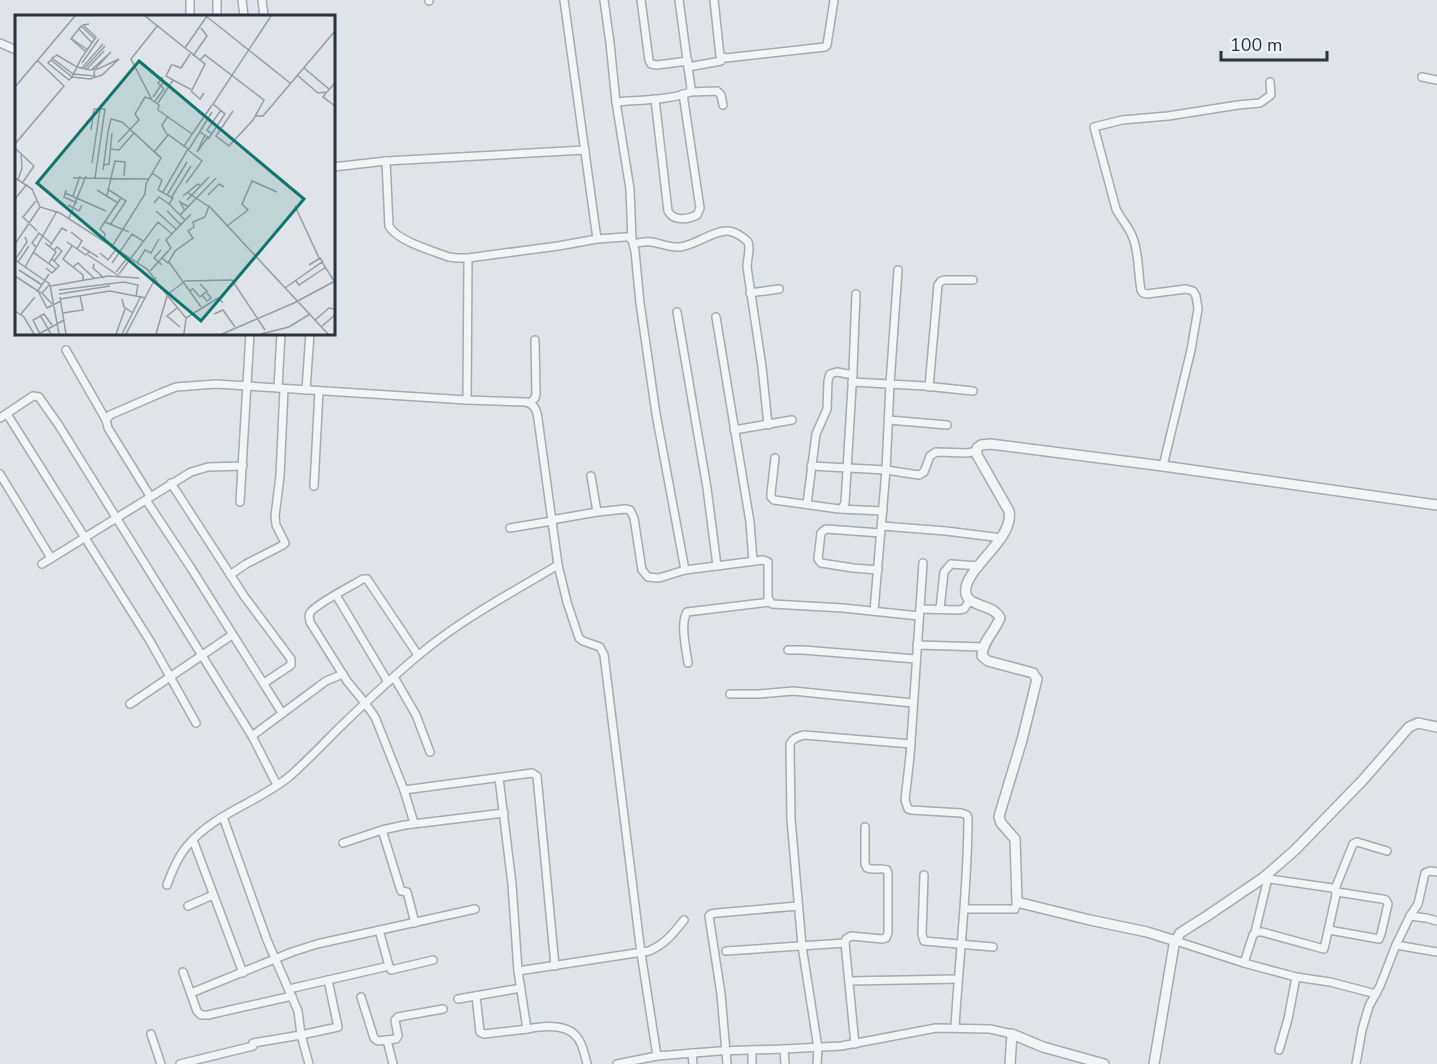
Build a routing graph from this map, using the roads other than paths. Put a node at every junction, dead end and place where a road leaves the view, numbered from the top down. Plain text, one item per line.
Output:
1 (242, 0) edge
2 (261, 0) edge
3 (564, 0) edge
4 (604, 0) edge
5 (641, 0) edge
6 (679, 0) edge
7 (714, 0) edge
8 (834, 0) edge
9 (244, 15) edge
10 (264, 15) edge
11 (0, 43) edge
12 (15, 50) edge
13 (721, 61) dead end
14 (688, 64) junction
15 (1422, 77) dead end
16 (1437, 80) edge
17 (1270, 82) dead end
18 (686, 93) junction
19 (655, 99) junction
20 (616, 102) junction
21 (723, 105) dead end
22 (585, 150) junction
23 (386, 161) junction
24 (334, 167) edge
25 (597, 239) junction
26 (633, 242) junction
27 (468, 258) junction
28 (898, 270) dead end
29 (973, 280) dead end
30 (779, 289) dead end
31 (750, 292) junction
32 (856, 294) dead end
33 (677, 312) dead end
34 (716, 317) dead end
35 (250, 334) edge
36 (281, 334) edge
37 (310, 334) edge
38 (535, 340) dead end
39 (66, 350) dead end
40 (853, 379) junction
41 (890, 384) junction
42 (247, 386) junction
43 (929, 387) junction
44 (281, 388) junction
45 (306, 390) junction
46 (319, 391) junction
47 (973, 391) dead end
48 (467, 400) junction
49 (530, 403) junction
50 (3, 416) edge
51 (106, 420) junction
52 (792, 420) dead end
53 (889, 420) junction
54 (768, 425) junction
55 (947, 425) dead end
56 (734, 430) junction
57 (977, 451) junction
58 (776, 458) dead end
59 (243, 465) junction
60 (811, 466) junction
61 (1163, 466) junction
62 (847, 469) junction
63 (886, 470) junction
64 (0, 474) edge
65 (591, 476) dead end
66 (171, 483) junction
67 (314, 486) dead end
68 (148, 498) junction
69 (240, 502) dead end
70 (807, 504) junction
71 (1437, 505) edge
72 (842, 508) junction
73 (883, 511) junction
74 (597, 512) junction
75 (117, 519) junction
76 (552, 520) junction
77 (510, 528) dead end
78 (881, 530) junction
79 (1002, 538) junction
80 (84, 539) junction
81 (51, 558) junction
82 (753, 561) junction
83 (923, 563) dead end
84 (42, 564) dead end
85 (558, 565) junction
86 (717, 566) junction
87 (979, 566) junction
88 (686, 570) junction
89 (878, 570) junction
90 (230, 575) junction
91 (336, 595) junction
92 (970, 600) junction
93 (770, 602) junction
94 (940, 609) junction
95 (874, 611) junction
96 (920, 612) junction
97 (232, 636) junction
98 (917, 645) junction
99 (984, 646) junction
100 (788, 650) dead end
101 (202, 655) junction
102 (418, 655) junction
103 (916, 659) junction
104 (688, 663) dead end
105 (343, 674) junction
106 (170, 677) junction
107 (391, 679) junction
108 (264, 683) junction
109 (730, 694) dead end
110 (365, 703) junction
111 (913, 703) junction
112 (130, 704) dead end
113 (282, 713) junction
114 (196, 723) dead end
115 (1437, 727) edge
116 (252, 736) junction
117 (911, 744) junction
118 (430, 752) dead end
119 (499, 778) junction
120 (277, 785) junction
121 (404, 790) junction
122 (504, 813) junction
123 (223, 817) junction
124 (414, 823) junction
125 (865, 827) dead end
126 (382, 830) junction
127 (193, 840) junction
128 (343, 843) dead end
129 (1387, 851) dead end
130 (1437, 872) edge
131 (924, 875) dead end
132 (1266, 878) junction
133 (167, 885) dead end
134 (1336, 891) junction
135 (213, 895) junction
136 (1017, 902) junction
137 (188, 906) dead end
138 (798, 906) junction
139 (475, 909) dead end
140 (965, 909) junction
141 (1410, 916) junction
142 (684, 921) dead end
143 (1437, 921) edge
144 (415, 923) junction
145 (379, 930) junction
146 (1329, 930) junction
147 (1256, 932) junction
148 (1176, 941) junction
149 (845, 943) junction
150 (961, 944) junction
151 (1396, 945) junction
152 (802, 946) junction
153 (993, 947) dead end
154 (726, 951) dead end
155 (1437, 952) edge
156 (641, 953) junction
157 (274, 960) junction
158 (433, 960) dead end
159 (1244, 963) junction
160 (389, 966) junction
161 (555, 966) junction
162 (518, 971) junction
163 (183, 972) dead end
164 (243, 973) junction
165 (1296, 977) junction
166 (958, 979) junction
167 (328, 980) junction
168 (849, 981) junction
169 (289, 988) junction
170 (521, 988) junction
171 (191, 993) junction
172 (1376, 994) junction
173 (292, 996) junction
174 (476, 996) junction
175 (361, 997) dead end
176 (458, 999) dead end
177 (443, 1010) dead end
178 (955, 1028) junction
179 (527, 1029) junction
180 (151, 1034) dead end
181 (1012, 1034) junction
182 (301, 1035) junction
183 (387, 1040) junction
184 (855, 1044) junction
185 (818, 1048) junction
186 (784, 1049) junction
187 (752, 1050) junction
188 (1280, 1050) dead end
189 (726, 1051) junction
190 (692, 1053) junction
191 (657, 1056) junction
192 (161, 1064) edge
193 (180, 1064) edge
194 (309, 1064) edge
195 (393, 1064) edge
196 (587, 1064) edge
197 (617, 1064) edge
198 (693, 1064) edge
199 (727, 1064) edge
200 (752, 1064) edge
201 (785, 1064) edge
202 (817, 1064) edge
203 (1010, 1064) edge
204 (1104, 1064) edge
205 (1154, 1064) edge
206 (1356, 1064) edge

1 - 9 street
2 - 10 street
3 - 22 street
4 - 20 street
5 - 14 street
6 - 14 street
7 - 8 street
11 - 12 street
13 - 14 street
14 - 18 street
15 - 16 street
17 - 61 street
18 - 19 street
18 - 19 street
18 - 21 street
19 - 20 street
20 - 26 street
22 - 23 street
22 - 25 street
23 - 24 street
23 - 27 street
25 - 26 street
25 - 27 street
26 - 31 street
26 - 88 street
27 - 48 street
28 - 41 street
29 - 43 street
30 - 31 street
31 - 54 street
32 - 40 street
33 - 86 street
34 - 56 street
35 - 42 street
36 - 44 street
37 - 45 street
38 - 49 street
39 - 51 street
40 - 41 street
40 - 60 street
40 - 62 street
41 - 43 street
41 - 53 street
42 - 44 street
42 - 51 street
42 - 59 street
43 - 47 street
44 - 45 street
44 - 90 street
45 - 46 street
46 - 48 street
46 - 67 street
48 - 49 street
49 - 76 street
50 - 75 street
50 - 80 street
51 - 68 street
52 - 54 street
53 - 55 street
53 - 63 street
54 - 56 street
56 - 82 street
57 - 61 street
57 - 63 street
57 - 79 street
58 - 70 street
59 - 66 street
59 - 69 street
60 - 62 street
60 - 70 street
61 - 71 street
62 - 63 street
62 - 72 street
63 - 73 street
64 - 81 street
65 - 74 street
66 - 68 street
66 - 90 street
68 - 75 street
68 - 97 street
70 - 72 street
72 - 73 street
73 - 78 street
74 - 76 street
74 - 88 street
75 - 80 street
75 - 101 street
76 - 77 street
76 - 85 street
78 - 79 street
78 - 89 street
78 - 89 street
79 - 87 street
80 - 81 street
80 - 106 street
81 - 84 street
82 - 86 street
82 - 93 street
83 - 96 street
85 - 102 street
85 - 156 street
86 - 88 street
87 - 92 street
87 - 94 street
89 - 95 street
90 - 108 street
91 - 102 street
91 - 105 street
91 - 107 street
92 - 94 street
92 - 99 street
93 - 95 street
93 - 104 street
94 - 96 street
95 - 96 street
96 - 98 street
97 - 101 street
97 - 108 street
98 - 99 street
98 - 103 street
99 - 136 street
100 - 103 street
101 - 106 street
101 - 116 street
102 - 107 street
103 - 111 street
105 - 110 street
105 - 113 street
106 - 112 street
106 - 114 street
107 - 110 street
107 - 118 street
108 - 113 street
109 - 111 street
110 - 120 street
110 - 121 street
111 - 117 street
113 - 116 street
115 - 132 street
116 - 120 street
117 - 138 street
117 - 140 street
119 - 121 street
119 - 122 street
119 - 161 street
120 - 123 street
121 - 124 street
122 - 124 street
122 - 162 street
123 - 127 street
123 - 157 street
124 - 126 street
125 - 149 street
126 - 128 street
126 - 144 street
127 - 133 street
127 - 135 street
129 - 134 street
130 - 141 street
131 - 150 street
132 - 134 street
132 - 147 street
132 - 148 street
134 - 146 street
134 - 146 street
135 - 137 street
135 - 164 street
136 - 140 street
136 - 148 street
138 - 152 street
138 - 189 street
139 - 144 street
140 - 150 street
141 - 143 street
141 - 151 street
142 - 156 street
144 - 145 street
145 - 157 street
145 - 160 street
146 - 147 street
147 - 159 street
148 - 159 street
148 - 205 street
149 - 152 street
149 - 168 street
150 - 153 street
150 - 166 street
151 - 155 street
151 - 172 street
152 - 154 street
152 - 185 street
156 - 161 street
156 - 191 street
157 - 164 street
157 - 169 street
158 - 160 street
159 - 165 street
160 - 167 street
161 - 162 street
162 - 170 street
163 - 171 street
164 - 171 street
165 - 172 street
165 - 188 street
166 - 168 street
166 - 178 street
167 - 169 street
167 - 182 street
168 - 184 street
169 - 173 street
170 - 174 street
170 - 179 street
171 - 173 street
172 - 206 street
173 - 182 street
174 - 176 street
174 - 179 street
175 - 183 street
177 - 183 street
178 - 181 street
178 - 184 street
179 - 196 street
180 - 192 street
181 - 203 street
181 - 204 street
182 - 193 street
182 - 194 street
183 - 195 street
184 - 185 street
185 - 186 street
185 - 202 street
186 - 187 street
186 - 201 street
187 - 189 street
187 - 200 street
189 - 190 street
189 - 199 street
190 - 191 street
190 - 198 street
191 - 197 street

